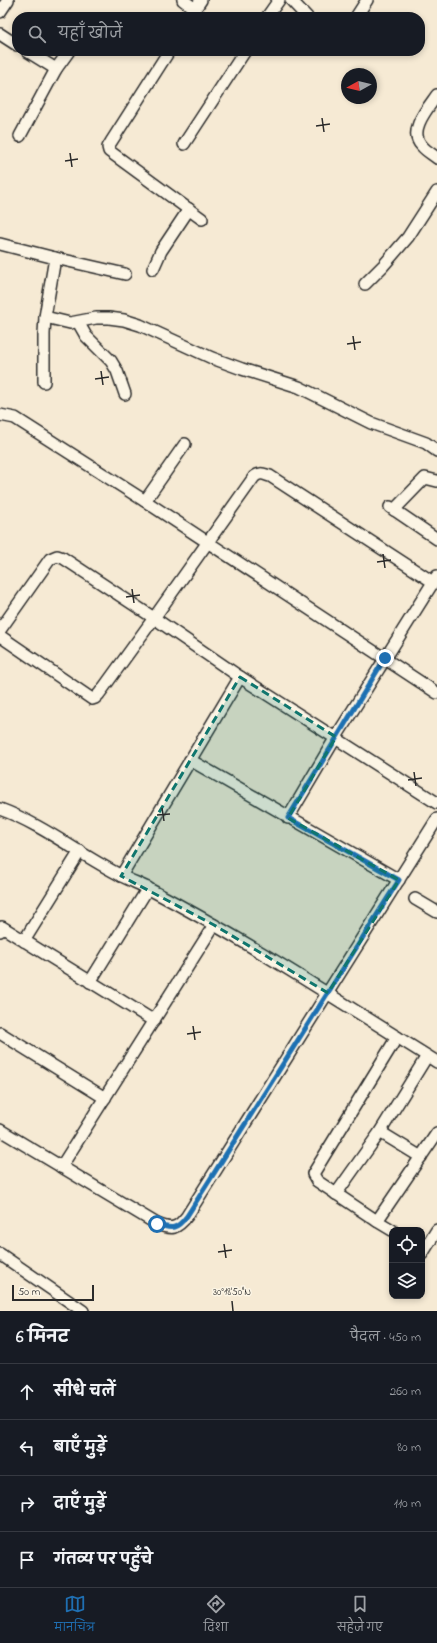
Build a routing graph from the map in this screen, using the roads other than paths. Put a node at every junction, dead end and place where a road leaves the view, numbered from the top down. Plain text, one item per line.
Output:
1 (8, 0) edge
2 (183, 0) edge
3 (279, 0) edge
4 (291, 0) edge
5 (367, 0) edge
6 (196, 8) edge
7 (0, 12) edge
8 (271, 12) edge
9 (302, 12) edge
10 (359, 12) edge
11 (0, 34) edge
12 (12, 42) edge
13 (35, 56) edge
14 (65, 56) edge
15 (165, 56) edge
16 (242, 56) edge
17 (56, 69) junction
18 (437, 95) edge
19 (20, 136) dead end
20 (184, 144) dead end
21 (437, 158) edge
22 (437, 192) edge
23 (189, 209) junction
24 (202, 218) dead end
25 (0, 244) edge
26 (55, 258) junction
27 (153, 269) dead end
28 (125, 274) dead end
29 (365, 284) dead end
30 (45, 317) junction
31 (78, 322) junction
32 (44, 382) dead end
33 (125, 394) dead end
34 (0, 415) edge
35 (185, 444) dead end
36 (437, 451) edge
37 (437, 481) edge
38 (145, 501) junction
39 (437, 539) edge
40 (207, 542) junction
41 (435, 579) edge
42 (154, 618) junction
43 (0, 630) edge
44 (0, 636) edge
45 (385, 658) junction
46 (240, 677) junction
47 (437, 693) edge
48 (336, 737) junction
49 (190, 760) junction
50 (437, 803) edge
51 (0, 809) edge
52 (288, 818) junction
53 (437, 819) edge
54 (80, 851) junction
55 (121, 876) junction
56 (399, 880) junction
57 (148, 888) junction
58 (415, 899) dead end
59 (437, 912) edge
60 (214, 926) junction
61 (1, 928) edge
62 (24, 941) junction
63 (90, 982) junction
64 (328, 993) junction
65 (154, 1021) junction
66 (0, 1033) edge
67 (397, 1037) junction
68 (427, 1056) junction
69 (437, 1062) edge
70 (105, 1098) junction
71 (0, 1130) edge
72 (380, 1132) junction
73 (437, 1133) edge
74 (421, 1157) junction
75 (61, 1167) junction
76 (336, 1194) junction
77 (377, 1221) junction
78 (389, 1228) edge
79 (437, 1230) edge
80 (425, 1247) edge
81 (0, 1254) edge
82 (83, 1311) edge

1 - 7 street
2 - 6 street
3 - 8 street
4 - 9 street
5 - 10 street
11 - 12 street
13 - 17 street
14 - 17 street
15 - 23 street
16 - 20 street
17 - 19 street
18 - 21 street
22 - 29 street
23 - 24 street
23 - 27 street
25 - 26 street
26 - 28 street
26 - 30 street
30 - 31 street
30 - 32 street
31 - 33 street
31 - 36 street
34 - 38 street
35 - 38 street
37 - 39 street
38 - 40 street
40 - 41 street
40 - 42 street
40 - 45 street
41 - 45 street
42 - 43 street
42 - 44 street
42 - 46 street
45 - 47 street
45 - 48 street
46 - 48 street
46 - 49 street
48 - 50 street
48 - 52 street
49 - 52 street
49 - 55 street
51 - 54 street
52 - 56 street
53 - 56 street
54 - 55 street
54 - 62 street
55 - 57 street
56 - 64 street
57 - 60 street
57 - 63 street
58 - 59 street
60 - 64 street
60 - 65 street
61 - 62 street
62 - 63 street
63 - 65 street
64 - 67 street
64 - 75 street
65 - 70 street
66 - 70 street
67 - 68 street
67 - 76 street
68 - 69 street
68 - 72 street
70 - 75 street
71 - 75 street
72 - 74 street
72 - 76 street
73 - 74 street
74 - 77 street
76 - 77 street
77 - 78 street
79 - 80 street
81 - 82 street

